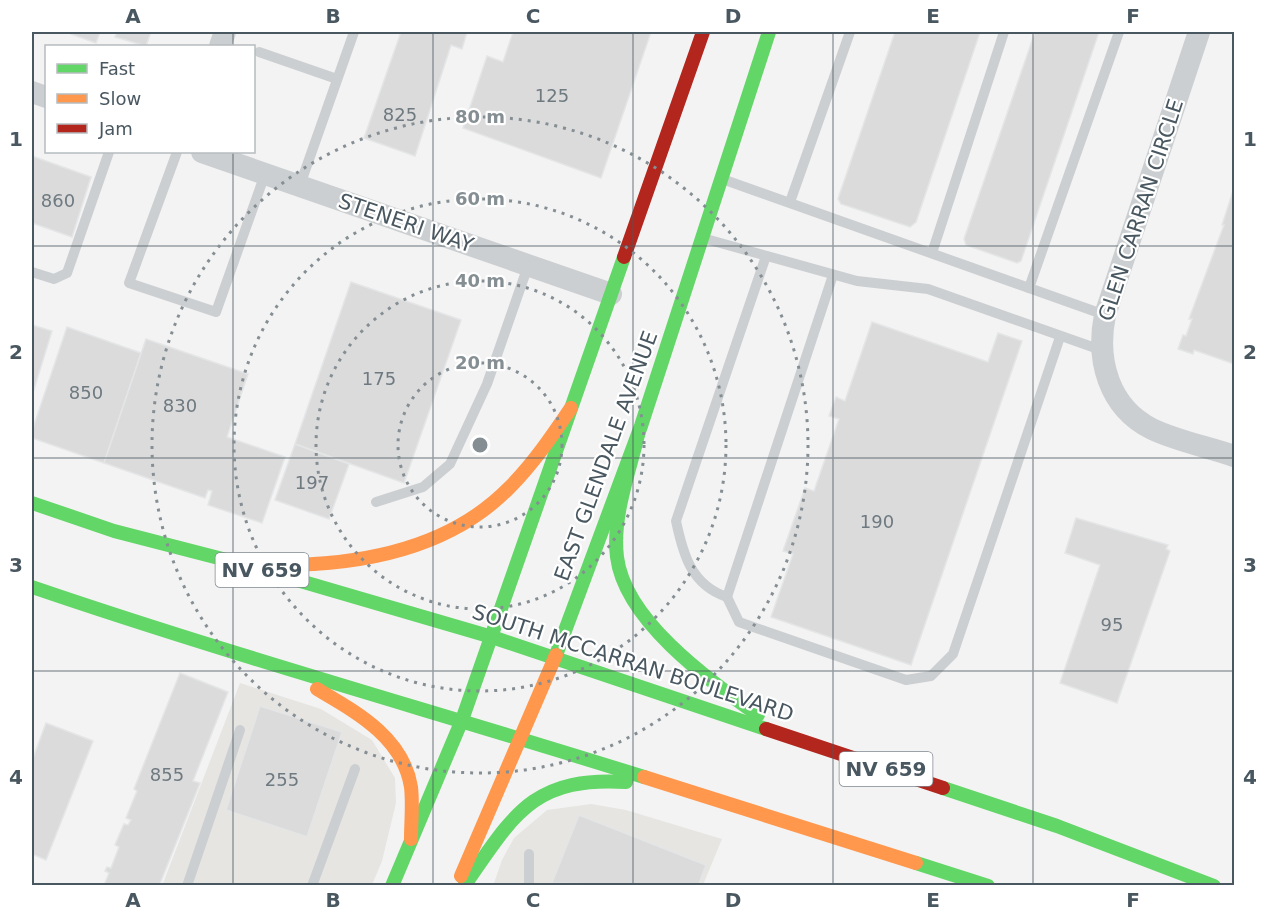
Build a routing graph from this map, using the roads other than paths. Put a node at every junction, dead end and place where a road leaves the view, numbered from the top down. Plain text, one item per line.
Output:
1 (354, 32) edge
2 (703, 32) edge
3 (769, 32) edge
4 (850, 32) edge
5 (1004, 32) edge
6 (1119, 32) edge
7 (1199, 32) edge
8 (258, 52) dead end
9 (337, 80) junction
10 (109, 153) edge
11 (177, 153) edge
12 (205, 153) edge
13 (265, 174) junction
14 (722, 178) junction
15 (300, 185) junction
16 (790, 202) junction
17 (703, 238) junction
18 (932, 253) junction
19 (766, 256) junction
20 (528, 266) junction
21 (32, 272) edge
22 (833, 275) junction
23 (1029, 288) junction
24 (611, 294) junction
25 (1105, 315) junction
26 (1060, 337) junction
27 (1101, 350) junction
28 (571, 408) junction
29 (638, 435) junction
30 (1234, 456) edge
31 (376, 502) dead end
32 (32, 503) edge
33 (242, 564) junction
34 (32, 587) edge
35 (727, 597) junction
36 (492, 638) junction
37 (555, 658) junction
38 (268, 662) junction
39 (462, 720) junction
40 (240, 729) dead end
41 (789, 736) junction
42 (521, 739) junction
43 (355, 769) dead end
44 (682, 790) junction
45 (411, 839) junction
46 (529, 854) dead end
47 (187, 885) edge
48 (312, 885) edge
49 (392, 885) edge
50 (457, 885) edge
51 (464, 885) edge
52 (529, 885) edge
53 (988, 885) edge
54 (1215, 885) edge

1 - 9 lane
2 - 24 main road
3 - 14 main road, EAST GLENDALE AVENUE
4 - 16 lane
5 - 18 lane
6 - 23 lane
7 - 25 street, GLEN CARRAN CIRCLE
8 - 9 lane
9 - 15 lane
10 - 21 lane
11 - 13 lane
12 - 13 street, STENERI WAY
13 - 15 street, STENERI WAY
14 - 16 lane
14 - 17 main road, EAST GLENDALE AVENUE
15 - 20 street, STENERI WAY
16 - 18 lane
17 - 19 lane
17 - 29 main road, EAST GLENDALE AVENUE
18 - 23 lane
19 - 22 lane
19 - 35 lane
20 - 24 street, STENERI WAY
20 - 31 lane
22 - 26 lane
22 - 35 lane
23 - 25 lane
24 - 28 main road
25 - 27 street, GLEN CARRAN CIRCLE
26 - 27 lane
26 - 35 lane
27 - 30 street, GLEN CARRAN CIRCLE
28 - 33 main road
28 - 36 main road
29 - 37 main road, EAST GLENDALE AVENUE
29 - 41 main road
32 - 33 main road, SOUTH MCCARRAN BOULEVARD / NV 659
33 - 36 main road, SOUTH MCCARRAN BOULEVARD / NV 659
34 - 38 main road
36 - 37 main road, SOUTH MCCARRAN BOULEVARD / NV 659
36 - 39 main road
37 - 41 main road, SOUTH MCCARRAN BOULEVARD / NV 659
37 - 42 main road, EAST GLENDALE AVENUE
38 - 39 main road
38 - 45 main road
39 - 42 main road
39 - 45 main road
40 - 47 lane
41 - 54 main road, SOUTH MCCARRAN BOULEVARD / NV 659
42 - 44 main road
42 - 50 main road, EAST GLENDALE AVENUE
43 - 48 lane
44 - 51 main road
44 - 53 main road
45 - 49 main road
46 - 52 lane

